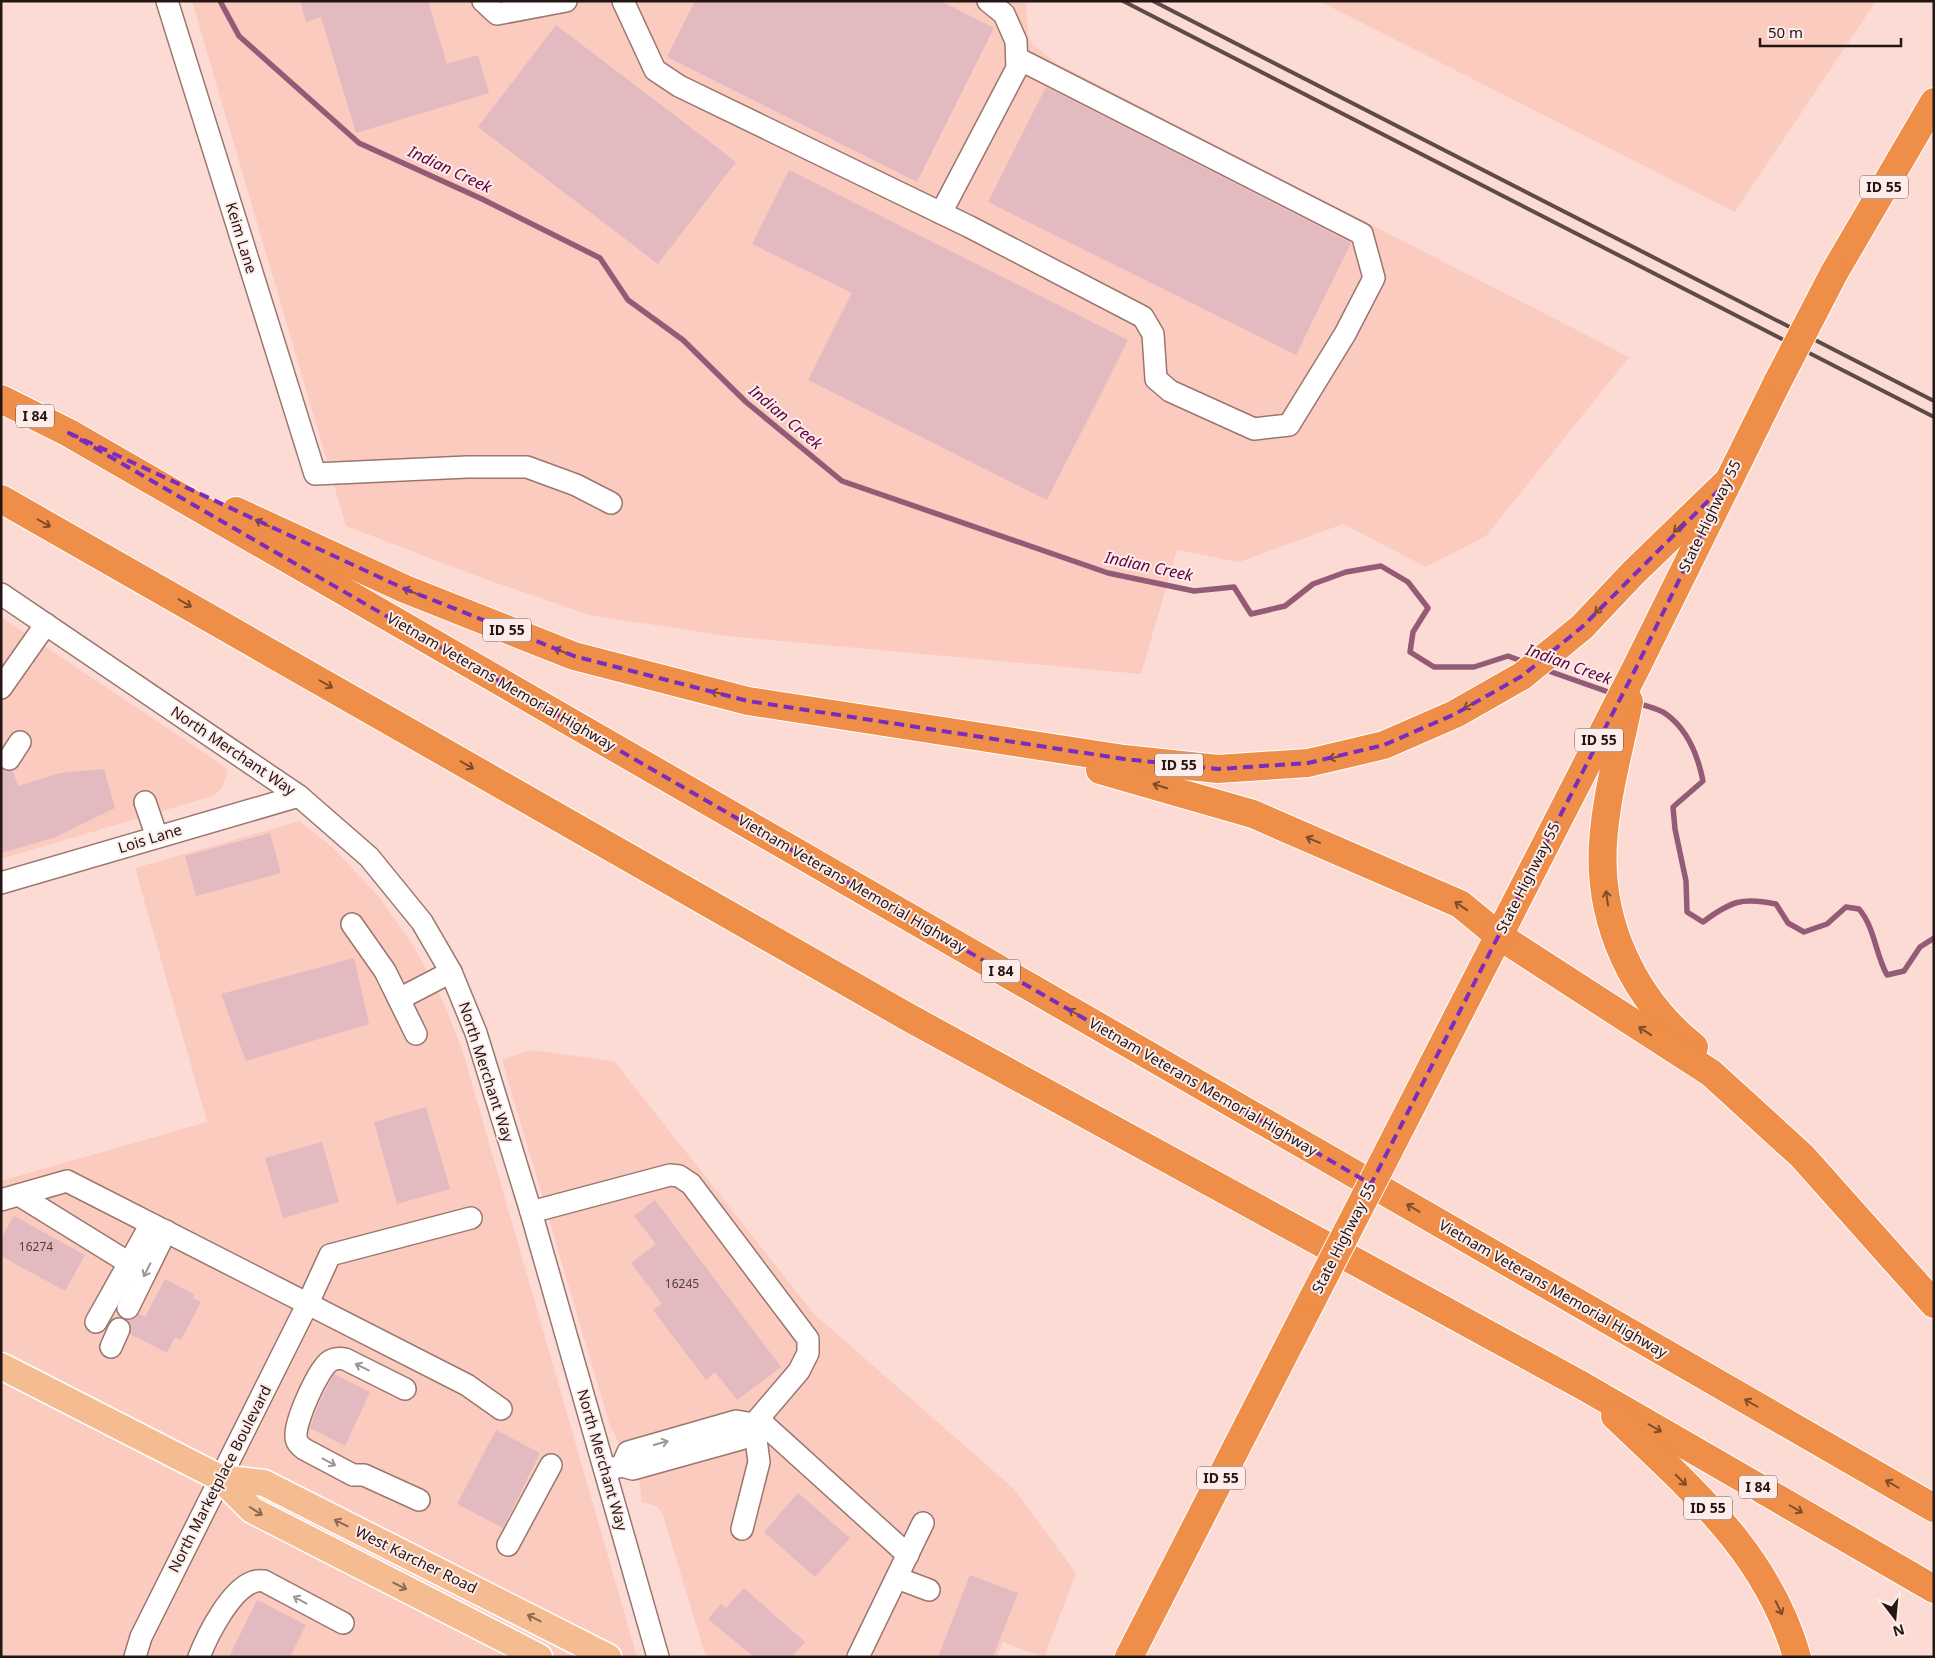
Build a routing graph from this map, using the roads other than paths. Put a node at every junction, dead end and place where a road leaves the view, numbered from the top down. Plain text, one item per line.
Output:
1 (167, 1) edge
2 (483, 1) edge
3 (566, 1) edge
4 (623, 1) edge
5 (988, 1) edge
6 (1017, 58) junction
7 (1934, 102) edge
8 (940, 213) junction
9 (1, 399) edge
10 (69, 433) junction
11 (1727, 482) junction
12 (1, 498) edge
13 (611, 503) dead end
14 (1, 594) edge
15 (46, 624) junction
16 (1636, 668) junction
17 (1, 688) edge
18 (748, 700) junction
19 (299, 796) junction
20 (146, 802) dead end
21 (157, 837) junction
22 (1, 883) edge
23 (352, 924) dead end
24 (1499, 936) junction
25 (451, 972) junction
26 (399, 998) junction
27 (416, 1034) dead end
28 (10, 1198) edge
29 (530, 1212) junction
30 (471, 1218) dead end
31 (159, 1228) junction
32 (129, 1263) junction
33 (1934, 1297) edge
34 (308, 1303) junction
35 (1934, 1304) edge
36 (128, 1308) dead end
37 (96, 1322) dead end
38 (1, 1366) edge
39 (1583, 1386) junction
40 (406, 1389) dead end
41 (501, 1409) dead end
42 (756, 1422) junction
43 (551, 1465) dead end
44 (613, 1468) junction
45 (220, 1478) junction
46 (419, 1500) dead end
47 (1934, 1508) edge
48 (923, 1523) dead end
49 (742, 1529) dead end
50 (508, 1545) dead end
51 (908, 1555) junction
52 (897, 1578) junction
53 (1934, 1589) edge
54 (929, 1590) dead end
55 (343, 1623) dead end
56 (528, 1651) edge
57 (135, 1657) edge
58 (199, 1657) edge
59 (575, 1657) edge
60 (608, 1657) edge
61 (658, 1657) edge
62 (858, 1657) edge
63 (1129, 1657) edge
64 (1797, 1657) edge

1 - 13 street, Keim Lane
2 - 3 street
4 - 8 street
5 - 6 street
6 - 8 street
6 - 8 street
7 - 11 highway, State Highway 55 / ID 55, bridge
9 - 10 highway, Vietnam Veterans Memorial Highway / I 84
18 -> 10 highway, ID 55
47 -> 10 highway, Vietnam Veterans Memorial Highway / I 84
11 - 16 highway, State Highway 55 / ID 55
11 -> 18 highway, ID 55
12 -> 39 highway, I 84
14 - 15 street, North Merchant Way
15 - 17 street
15 - 19 street, North Merchant Way
16 - 24 highway, State Highway 55 / ID 55
33 -> 16 highway
24 -> 18 highway
19 - 21 street, Lois Lane
19 - 25 street, North Merchant Way
20 - 21 street
21 - 22 street, Lois Lane
23 - 26 street
35 -> 24 highway
24 - 63 highway, State Highway 55 / ID 55, bridge
25 - 26 street
25 - 29 street, North Merchant Way
26 - 27 street
28 - 31 street
28 - 32 street
29 - 42 street
29 - 44 street, North Merchant Way
30 - 34 street, North Marketplace Boulevard
31 - 32 street
31 - 34 street
31 -> 36 street
32 - 37 street
34 - 41 street
34 - 45 street, North Marketplace Boulevard
38 - 45 main road, West Karcher Road
39 -> 53 highway, I 84
39 -> 64 highway, ID 55
40 -> 46 street
42 - 44 street
42 - 49 street
42 - 51 street
43 - 50 street
44 - 61 street, North Merchant Way
45 -> 56 main road, West Karcher Road
45 - 57 street, North Marketplace Boulevard
60 -> 45 main road, West Karcher Road
48 - 51 street
51 - 52 street
52 - 54 street
52 - 62 street
55 -> 58 street
56 - 59 main road

